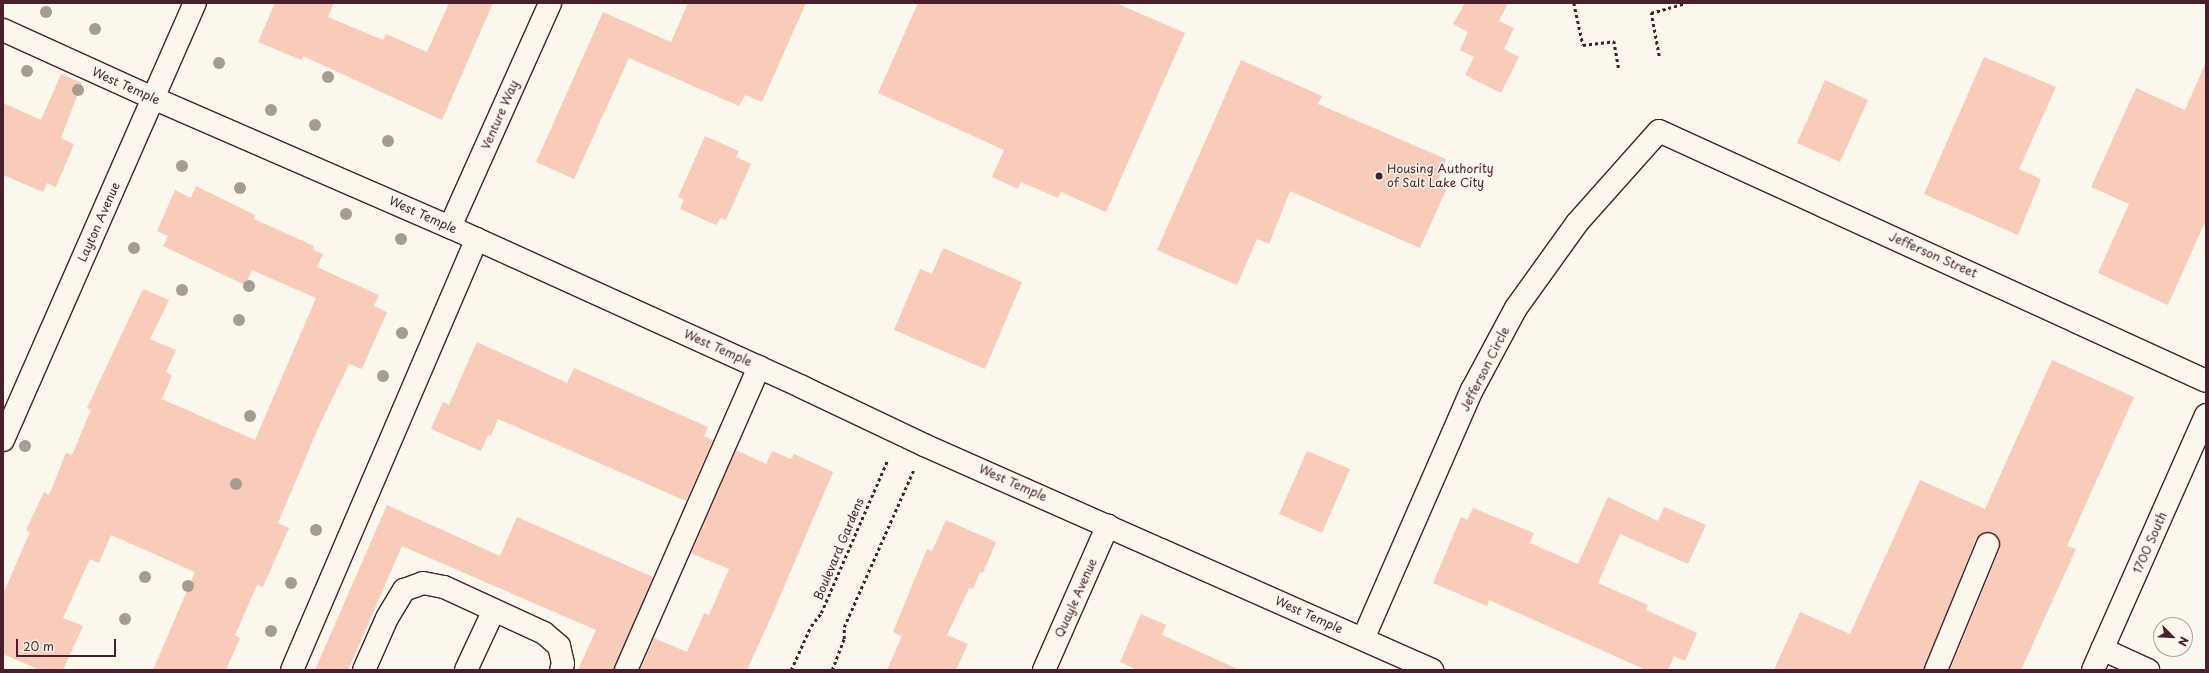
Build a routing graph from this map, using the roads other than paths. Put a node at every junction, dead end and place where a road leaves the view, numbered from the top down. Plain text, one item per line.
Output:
1 (195, 3) edge
2 (550, 3) edge
3 (3, 30) edge
4 (153, 98) junction
5 (1659, 131) joint
6 (450, 226) junction
7 (477, 239) junction
8 (759, 367) junction
9 (2206, 381) edge
10 (2206, 415) edge
11 (3, 440) edge
12 (1108, 525) junction
13 (1988, 544) dead end
14 (494, 610) junction
15 (1363, 639) junction
16 (2102, 649) junction
17 (292, 670) edge
18 (364, 670) edge
19 (466, 670) edge
20 (561, 670) edge
21 (626, 670) edge
22 (1044, 670) edge
23 (1432, 670) edge
24 (1936, 670) edge
25 (2093, 670) edge
26 (2148, 670) edge

1 - 4 street, Layton Avenue
2 - 6 street, Venture Way
3 - 4 street, West Temple
4 - 6 street, West Temple
4 - 11 street, Layton Avenue
5 - 9 street, Jefferson Street
5 - 15 street, Jefferson Circle
6 - 7 street, West Temple
7 - 8 street, West Temple
7 - 17 street
8 - 12 street, West Temple
8 - 21 street
10 - 16 street, 1700 South
12 - 15 street, West Temple
12 - 22 street, Quayle Avenue
13 - 24 street
14 - 18 street
14 - 19 street
14 - 20 street
15 - 23 street, West Temple
16 - 25 street, 1700 South
16 - 26 street

